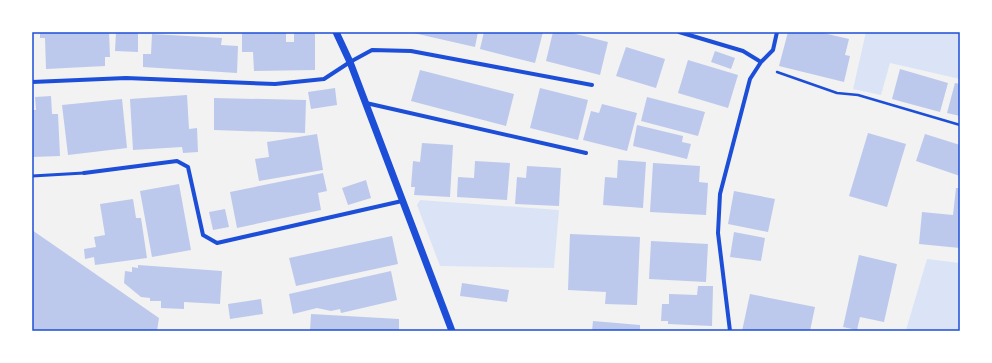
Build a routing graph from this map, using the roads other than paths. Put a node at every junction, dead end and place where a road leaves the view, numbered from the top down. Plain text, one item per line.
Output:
1 (336, 32) edge
2 (679, 32) edge
3 (777, 32) edge
4 (350, 62) junction
5 (761, 62) junction
6 (32, 82) edge
7 (592, 85) dead end
8 (365, 103) junction
9 (586, 153) dead end
10 (84, 172) joint
11 (32, 176) edge
12 (402, 201) junction
13 (452, 331) edge
14 (730, 331) edge

1 - 4 street
2 - 5 street
3 - 5 street
4 - 6 street
4 - 7 street
4 - 8 street
5 - 14 street
8 - 9 street
8 - 12 street
10 - 11 lane
10 - 12 street
12 - 13 street

